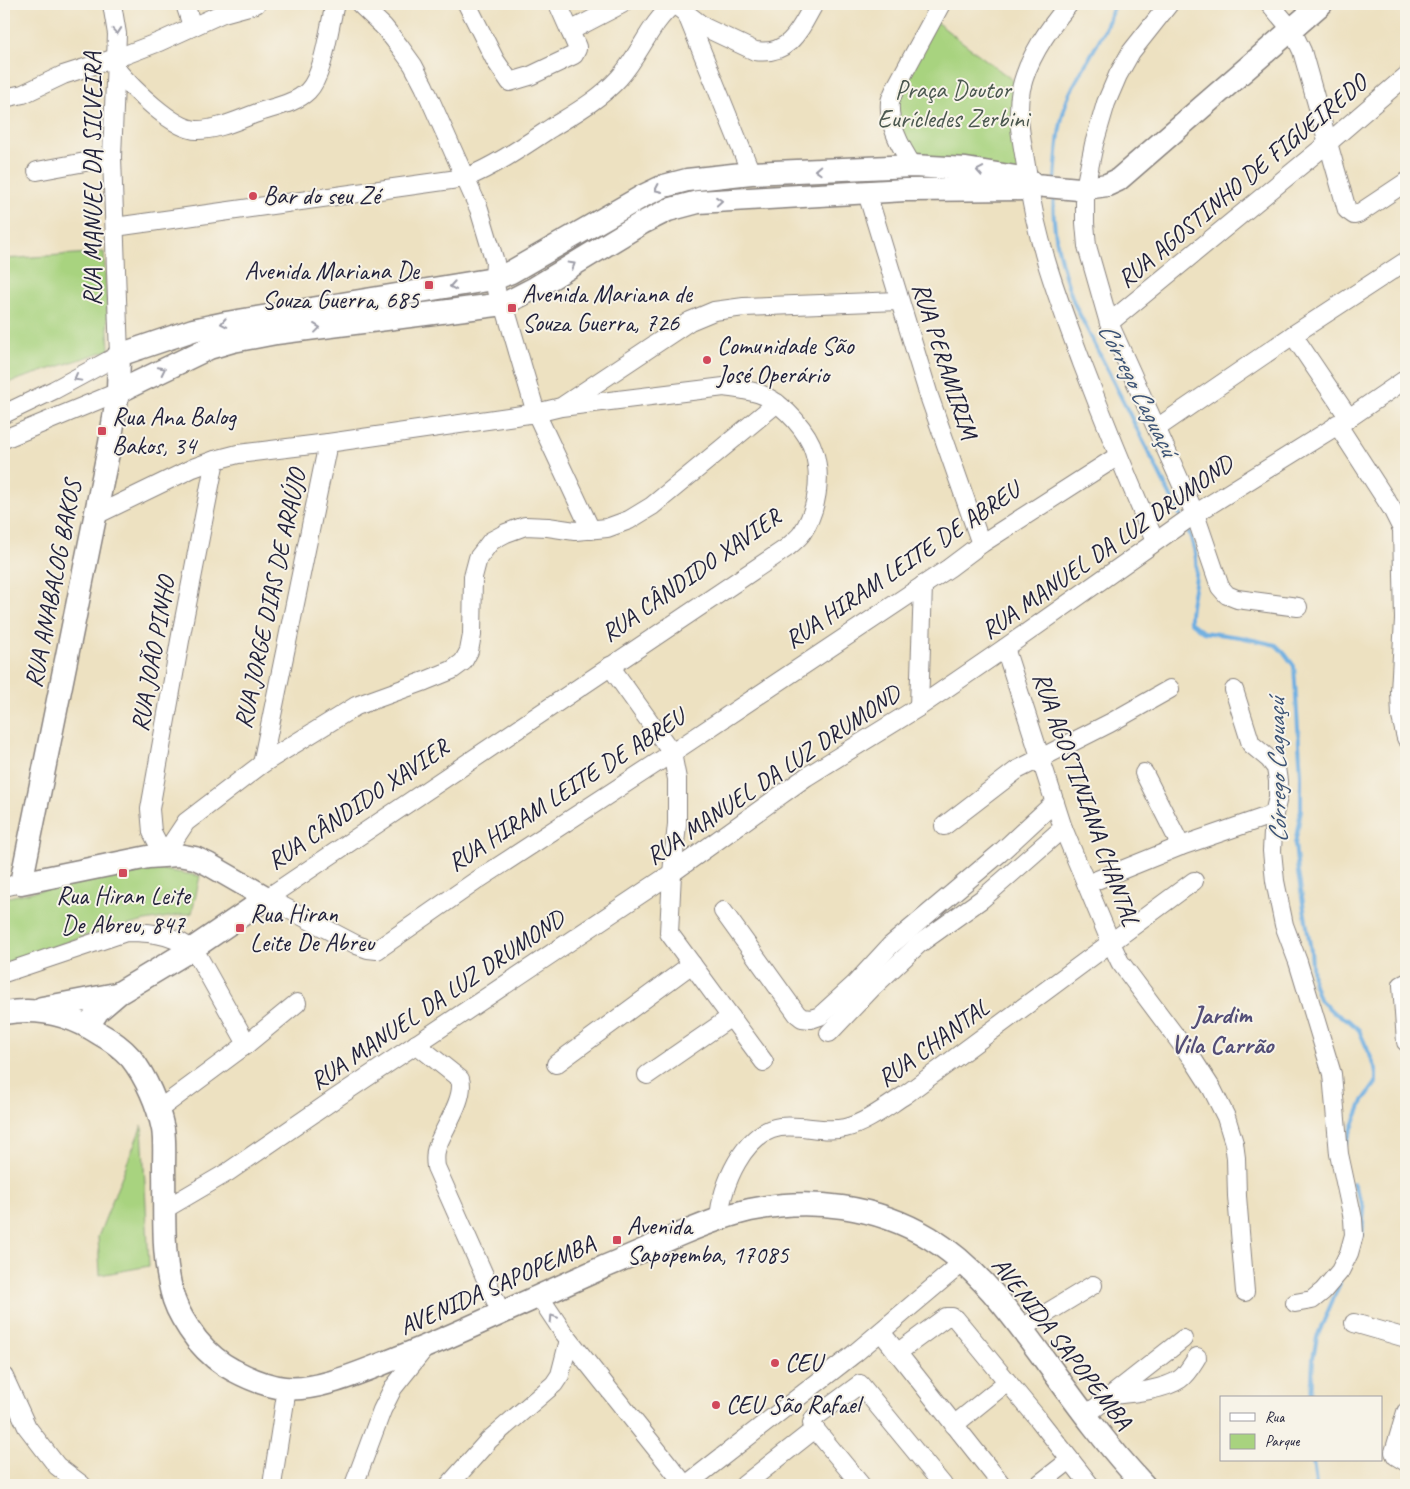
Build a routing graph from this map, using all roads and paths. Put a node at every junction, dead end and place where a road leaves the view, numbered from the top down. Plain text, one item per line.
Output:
1 (112, 4) edge
2 (185, 4) edge
3 (256, 4) edge
4 (335, 4) edge
5 (360, 4) edge
6 (466, 4) edge
7 (558, 4) edge
8 (622, 4) edge
9 (814, 4) edge
10 (941, 4) edge
11 (1068, 4) edge
12 (1170, 4) edge
13 (1270, 4) edge
14 (1321, 4) edge
15 (678, 7) edge
16 (192, 26) junction
17 (1292, 30) junction
18 (570, 31) junction
19 (116, 64) junction
20 (1406, 76) edge
21 (4, 98) edge
22 (1328, 143) junction
23 (112, 157) junction
24 (37, 171) dead end
25 (751, 173) junction
26 (905, 176) junction
27 (465, 178) junction
28 (1406, 182) edge
29 (1034, 185) junction
30 (1082, 188) junction
31 (867, 193) junction
32 (114, 227) junction
33 (1406, 261) edge
34 (499, 272) junction
35 (525, 294) junction
36 (898, 301) junction
37 (502, 305) junction
38 (1109, 324) junction
39 (1293, 335) junction
40 (119, 355) junction
41 (1406, 379) edge
42 (118, 392) junction
43 (777, 403) junction
44 (561, 407) junction
45 (536, 413) junction
46 (4, 414) edge
47 (1343, 421) junction
48 (1157, 428) junction
49 (4, 439) edge
50 (328, 443) junction
51 (1118, 456) junction
52 (216, 460) junction
53 (94, 516) junction
54 (1191, 517) junction
55 (591, 530) junction
56 (1404, 530) edge
57 (1160, 537) junction
58 (981, 544) junction
59 (923, 585) junction
60 (1298, 607) dead end
61 (1405, 619) edge
62 (1005, 648) junction
63 (610, 666) junction
64 (1170, 690) dead end
65 (1234, 690) dead end
66 (919, 707) junction
67 (1406, 738) edge
68 (672, 753) junction
69 (1042, 759) junction
70 (262, 764) junction
71 (1144, 773) dead end
72 (1055, 802) junction
73 (1274, 814) junction
74 (944, 826) dead end
75 (1064, 828) junction
76 (1181, 846) junction
77 (164, 855) junction
78 (672, 873) junction
79 (1194, 882) dead end
80 (1087, 884) junction
81 (12, 885) edge
82 (267, 898) junction
83 (723, 910) dead end
84 (1111, 943) junction
85 (192, 949) junction
86 (692, 964) junction
87 (4, 973) edge
88 (1406, 983) edge
89 (119, 993) junction
90 (298, 1003) dead end
91 (30, 1010) junction
92 (4, 1012) edge
93 (731, 1017) junction
94 (88, 1026) junction
95 (829, 1033) dead end
96 (1406, 1042) edge
97 (246, 1044) junction
98 (416, 1044) junction
99 (764, 1062) dead end
100 (556, 1064) dead end
101 (647, 1074) dead end
102 (158, 1110) junction
103 (165, 1209) junction
104 (719, 1219) junction
105 (962, 1263) junction
106 (1093, 1285) dead end
107 (1245, 1292) dead end
108 (539, 1296) junction
109 (1295, 1303) dead end
110 (501, 1313) junction
111 (1354, 1324) dead end
112 (1022, 1328) junction
113 (881, 1332) junction
114 (1406, 1338) edge
115 (1183, 1339) dead end
116 (569, 1340) junction
117 (425, 1348) junction
118 (897, 1353) junction
119 (1197, 1357) dead end
120 (4, 1377) edge
121 (1007, 1382) junction
122 (288, 1388) junction
123 (1112, 1395) junction
124 (1406, 1412) edge
125 (1085, 1416) junction
126 (954, 1425) junction
127 (815, 1428) junction
128 (1070, 1460) junction
129 (1406, 1462) edge
130 (853, 1482) edge
131 (82, 1485) edge
132 (272, 1485) edge
133 (354, 1485) edge
134 (449, 1485) edge
135 (686, 1485) edge
136 (744, 1485) edge
137 (942, 1485) edge
138 (1002, 1485) edge
139 (1038, 1485) edge
140 (1090, 1485) edge
141 (1144, 1485) edge

1 -> 19 street, RUA MANUEL DA SILVEIRA
2 - 16 street
3 - 16 street
4 - 19 street
5 - 27 street
6 - 18 street
7 - 18 street
8 - 18 street
9 - 15 street
10 - 26 street
11 - 29 street
12 - 30 street
13 - 17 street
14 - 17 main road
15 - 25 street
15 - 27 street
16 - 19 street
17 - 22 street
17 - 30 main road
19 - 21 street
19 - 23 street, RUA MANUEL DA SILVEIRA
20 - 22 street, RUA AGOSTINHO DE FIGUEIREDO
22 - 28 street
22 - 38 street, RUA AGOSTINHO DE FIGUEIREDO
23 - 24 street
23 - 32 street, RUA MANUEL DA SILVEIRA
26 -> 25 main road
25 -> 34 main road
26 - 29 main road
26 - 31 main road
27 - 32 street
27 - 34 street
29 - 30 main road
29 - 51 street
30 - 38 street
35 -> 31 main road
31 - 36 street, RUA PERAMIRIM
32 - 40 street, RUA MANUEL DA SILVEIRA
33 - 39 street
34 - 35 street
34 - 37 street
34 -> 40 main road
35 - 37 main road
36 - 44 street
36 - 58 street, RUA PERAMIRIM
42 -> 37 main road
37 - 45 street
38 - 48 street
39 - 47 street
39 - 48 street
40 - 42 main road, RUA ANABALOG BAKOS
40 -> 46 street
41 - 47 street, RUA MANUEL DA LUZ DRUMOND
42 - 49 street
42 - 53 main road, RUA ANABALOG BAKOS
43 - 44 street, RUA CÂNDIDO XAVIER
43 - 55 street
43 - 63 street, RUA CÂNDIDO XAVIER
44 - 45 street, RUA CÂNDIDO XAVIER
45 - 50 street, RUA CÂNDIDO XAVIER
45 - 55 street
47 - 54 street, RUA MANUEL DA LUZ DRUMOND
47 - 56 street
48 - 54 street
50 - 52 street, RUA CÂNDIDO XAVIER
50 - 70 street, RUA JORGE DIAS DE ARAÚJO
51 - 57 street
51 - 58 street, RUA HIRAM LEITE DE ABREU
52 - 53 street, RUA CÂNDIDO XAVIER
52 - 77 street, RUA JOÃO PINHO
53 - 81 main road, RUA ANABALOG BAKOS
54 - 57 street, RUA MANUEL DA LUZ DRUMOND
54 - 60 street
55 - 70 street
56 - 61 street
57 - 62 street, RUA MANUEL DA LUZ DRUMOND
58 - 59 street, RUA HIRAM LEITE DE ABREU
59 - 66 street
59 - 68 street, RUA HIRAM LEITE DE ABREU
61 - 67 street
62 - 66 street, RUA MANUEL DA LUZ DRUMOND
62 - 69 street, RUA AGOSTINIANA CHANTAL
63 - 68 street
63 - 82 street, RUA CÂNDIDO XAVIER
64 - 69 street
65 - 73 street
66 - 78 street, RUA MANUEL DA LUZ DRUMOND
68 - 78 street
68 - 82 street, RUA HIRAM LEITE DE ABREU
69 - 72 street, RUA AGOSTINIANA CHANTAL
69 - 74 street
70 - 77 street
71 - 76 street
72 - 75 street, RUA AGOSTINIANA CHANTAL
72 - 83 street
73 - 76 street
73 - 109 street
75 - 80 street, RUA AGOSTINIANA CHANTAL
75 - 95 street
76 - 80 street
77 - 81 main road, RUA HIRAM LEITE DE ABREU
77 - 82 main road, RUA HIRAM LEITE DE ABREU
78 - 86 street
78 - 98 street, RUA MANUEL DA LUZ DRUMOND
79 - 84 street, RUA CHANTAL
80 - 84 street, RUA AGOSTINIANA CHANTAL
82 - 85 main road, RUA CÂNDIDO XAVIER
84 - 104 street, RUA CHANTAL
84 - 107 street, RUA AGOSTINIANA CHANTAL
85 - 87 street
85 - 89 main road, RUA CÂNDIDO XAVIER
85 - 97 street
86 - 93 street
86 - 100 street
88 - 96 street
89 - 91 main road
89 - 94 main road, RUA CÂNDIDO XAVIER
90 - 97 street
91 - 92 main road, AVENIDA SAPOPEMBA
91 - 94 main road, AVENIDA SAPOPEMBA
93 - 99 street
93 - 101 street
94 - 102 main road, AVENIDA SAPOPEMBA
97 - 102 street
98 - 103 street, RUA MANUEL DA LUZ DRUMOND
98 - 110 street
102 - 103 main road, AVENIDA SAPOPEMBA
103 - 122 main road, AVENIDA SAPOPEMBA
104 - 105 main road, AVENIDA SAPOPEMBA
104 - 108 main road, AVENIDA SAPOPEMBA
105 - 112 main road, AVENIDA SAPOPEMBA
105 - 113 street
106 - 112 street
108 - 110 main road, AVENIDA SAPOPEMBA
116 -> 108 street
110 - 117 main road, AVENIDA SAPOPEMBA
111 - 114 street
112 - 125 main road, AVENIDA SAPOPEMBA
113 - 118 street
113 - 135 street
115 - 123 street
116 - 134 street
116 - 135 street
117 - 122 main road, AVENIDA SAPOPEMBA
117 - 133 street
118 - 121 street
118 - 126 street
119 - 123 street
120 - 131 street
121 - 126 street
121 - 128 street
122 - 132 street
123 - 125 street
124 - 129 street
125 - 141 main road, AVENIDA SAPOPEMBA
126 - 138 street
127 - 130 street
127 - 136 street
127 - 137 street
128 - 139 street
128 - 140 street

